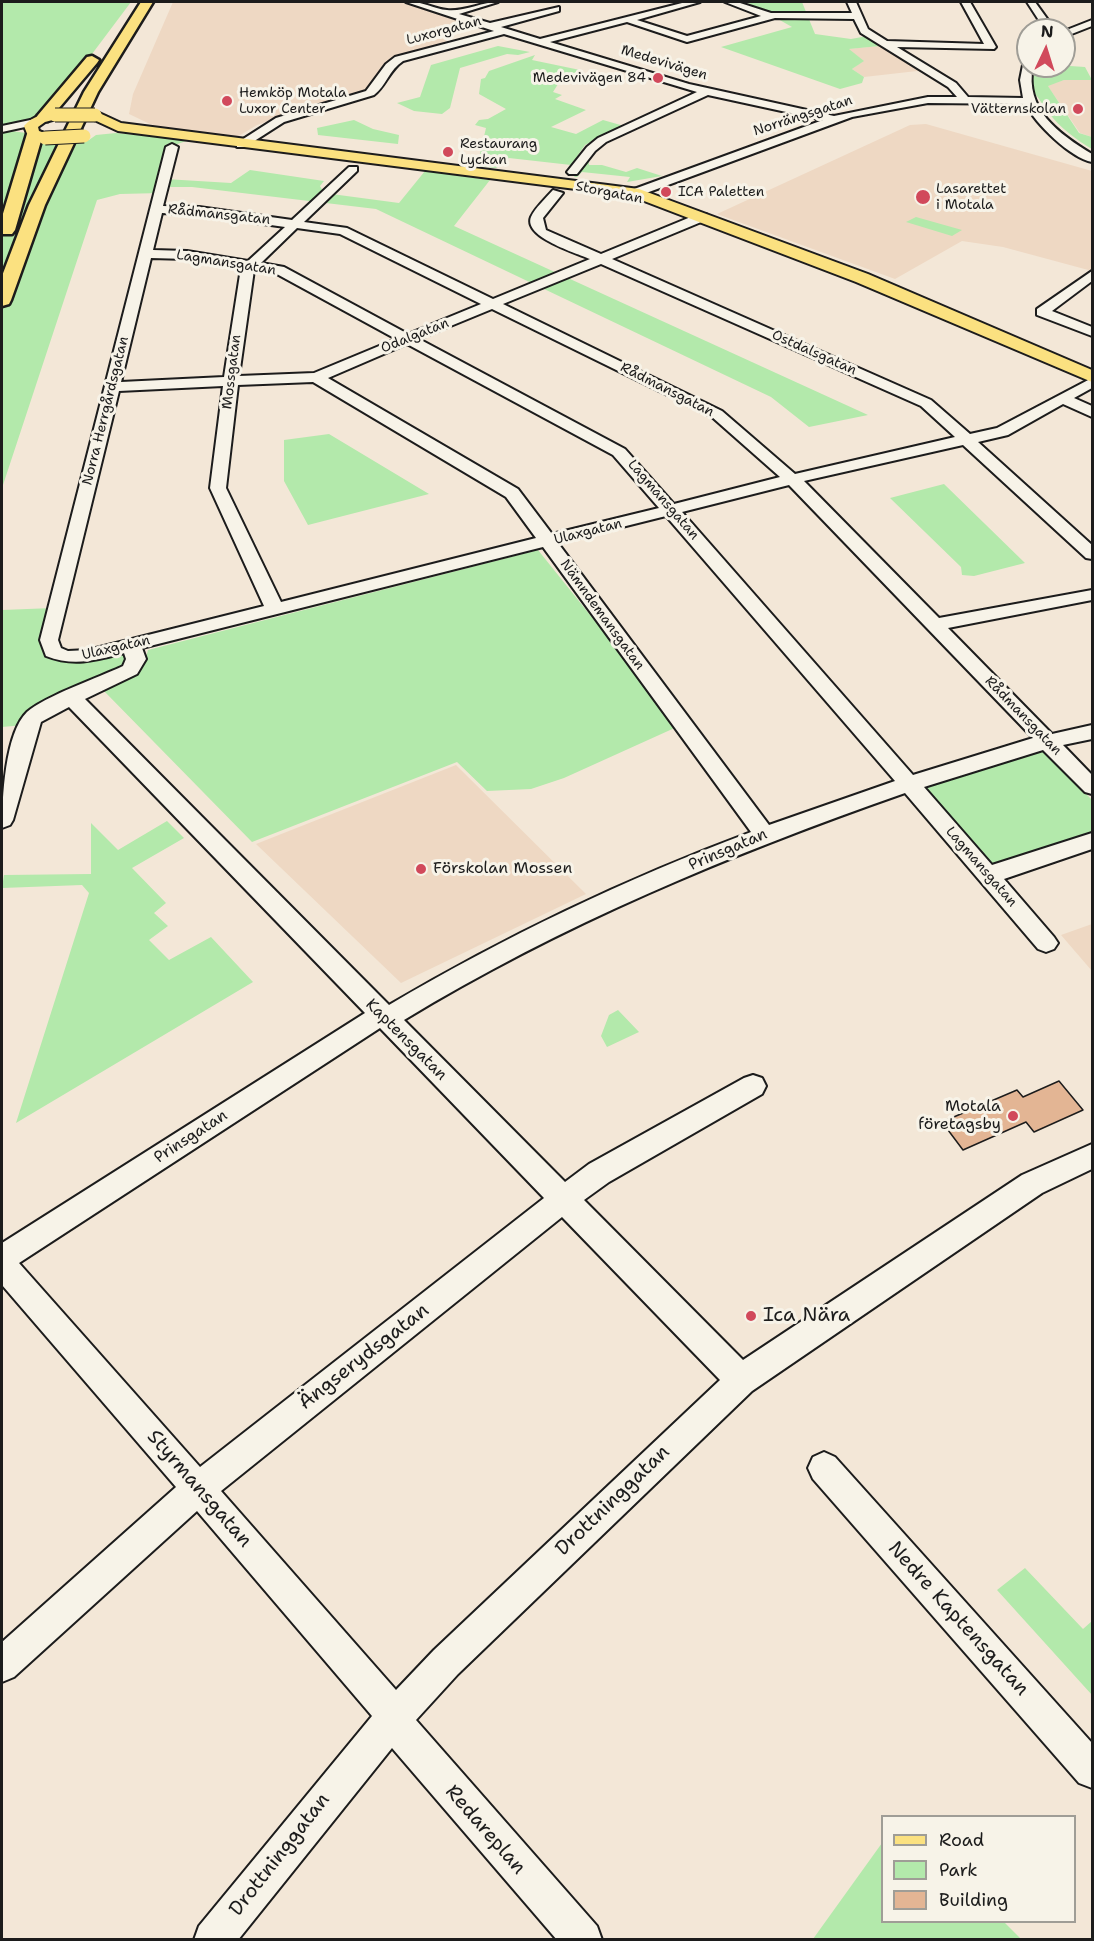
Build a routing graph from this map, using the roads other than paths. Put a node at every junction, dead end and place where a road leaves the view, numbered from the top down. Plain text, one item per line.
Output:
1 (411, 2) edge
2 (494, 2) edge
3 (694, 2) edge
4 (729, 2) edge
5 (852, 2) edge
6 (966, 2) edge
7 (1031, 2) edge
8 (630, 5) dead end
9 (141, 6) edge
10 (556, 9) dead end
11 (650, 13) junction
12 (447, 14) junction
13 (771, 16) junction
14 (858, 16) junction
15 (1042, 18) edge
16 (626, 19) junction
17 (1092, 23) edge
18 (488, 27) junction
19 (1076, 29) edge
20 (503, 31) junction
21 (117, 35) junction
22 (538, 42) junction
23 (886, 44) junction
24 (1026, 78) edge
25 (706, 92) junction
26 (963, 99) junction
27 (1028, 101) junction
28 (100, 118) junction
29 (833, 119) junction
30 (41, 126) junction
31 (4, 129) edge
32 (89, 134) junction
33 (244, 144) junction
34 (172, 147) dead end
35 (1092, 159) edge
36 (353, 169) dead end
37 (573, 172) dead end
38 (557, 193) dead end
39 (632, 194) junction
40 (156, 209) junction
41 (700, 218) junction
42 (294, 223) junction
43 (12, 244) junction
44 (146, 254) junction
45 (601, 259) junction
46 (250, 264) junction
47 (2, 265) edge
48 (1092, 275) edge
49 (2, 300) edge
50 (493, 304) junction
51 (1092, 332) edge
52 (409, 339) junction
53 (316, 377) junction
54 (1092, 377) edge
55 (231, 381) junction
56 (1092, 382) edge
57 (112, 387) junction
58 (1064, 399) junction
59 (1092, 412) edge
60 (968, 440) junction
61 (793, 480) junction
62 (673, 511) junction
63 (548, 541) junction
64 (1092, 554) edge
65 (1092, 595) edge
66 (275, 609) junction
67 (934, 625) junction
68 (131, 645) junction
69 (74, 657) joint
70 (72, 698) junction
71 (1092, 732) edge
72 (1047, 741) junction
73 (910, 784) junction
74 (1092, 787) edge
75 (2, 820) edge
76 (764, 834) junction
77 (1092, 841) edge
78 (989, 875) junction
79 (1046, 943) dead end
80 (383, 1017) junction
81 (753, 1086) dead end
82 (1092, 1156) edge
83 (564, 1199) junction
84 (2, 1258) edge
85 (2, 1264) edge
86 (741, 1380) junction
87 (825, 1468) dead end
88 (199, 1488) junction
89 (2, 1665) edge
90 (394, 1717) junction
91 (1092, 1770) edge
92 (213, 1940) edge
93 (583, 1940) edge

1 - 12 street, Medevivägen
2 - 12 street
3 - 11 street
4 - 13 street
5 - 14 street
6 - 23 street
7 - 15 street
8 - 11 street
9 - 21 highway
9 - 28 highway
9 - 43 highway
10 - 18 street
11 - 16 street
12 - 18 street, Medevivägen
13 - 14 street
13 - 16 street
14 - 23 street
16 - 22 street
17 - 19 street
18 - 20 street, Medevivägen
20 - 22 street, Medevivägen
20 - 33 street, Luxorgatan
21 - 30 highway
21 - 47 highway
22 - 25 street, Medevivägen
23 - 26 street
24 - 27 street
25 - 29 street, Medevivägen
25 - 37 street
26 - 27 street, Norrängsgatan
26 - 29 street, Norrängsgatan
27 - 35 street
28 - 30 main road, Storgatan, bridge
28 - 32 main road
28 - 33 main road, Storgatan
29 - 39 street, Norrängsgatan
30 - 31 street
30 - 32 main road, Storgatan, bridge
30 - 43 highway
32 - 33 main road, Storgatan
32 - 43 highway
33 - 39 main road, Storgatan
34 - 40 street, Norra Herrgårdsgatan
36 - 42 street
38 - 45 street, Ostdalsgatan
39 - 41 main road, Storgatan
40 - 42 street, Rådmansgatan
40 - 44 street, Norra Herrgårdsgatan
41 - 45 street, Odalgatan
41 - 54 main road, Storgatan
41 - 56 main road, Storgatan
42 - 46 street
42 - 50 street, Rådmansgatan
43 - 49 highway
44 - 46 street, Lagmansgatan
44 - 57 street, Norra Herrgårdsgatan
45 - 50 street, Odalgatan
45 - 60 street, Ostdalsgatan
46 - 52 street, Lagmansgatan
46 - 55 street, Mossgatan
48 - 51 street
50 - 52 street, Odalgatan
50 - 61 street, Rådmansgatan
52 - 53 street, Odalgatan
52 - 62 street, Lagmansgatan
53 - 55 street, Odalgatan
53 - 63 street, Nämndemansgatan
55 - 57 street, Odalgatan
55 - 66 street, Mossgatan
56 - 58 street, Ulaxgatan
57 - 69 street, Norra Herrgårdsgatan
58 - 59 street
58 - 60 street, Ulaxgatan
60 - 61 street, Ulaxgatan
60 - 64 street, Ostdalsgatan
61 - 62 street, Ulaxgatan
61 - 67 street, Rådmansgatan
62 - 63 street, Ulaxgatan
62 - 73 street, Lagmansgatan
63 - 66 street, Ulaxgatan
63 - 76 street, Nämndemansgatan
65 - 67 street
66 - 68 street, Ulaxgatan
67 - 72 street, Rådmansgatan
68 - 69 street, Ulaxgatan
68 - 70 street
70 - 75 street
70 - 80 street, Kaptensgatan
71 - 72 street, Prinsgatan
72 - 73 street, Prinsgatan
72 - 74 street, Rådmansgatan
73 - 76 street, Prinsgatan
73 - 78 street, Lagmansgatan
76 - 80 street, Prinsgatan
77 - 78 street
78 - 79 street, Lagmansgatan
80 - 83 street, Kaptensgatan
80 - 84 street, Prinsgatan
81 - 83 street, Ängserydsgatan
82 - 86 street, Drottninggatan
83 - 86 street, Kaptensgatan
83 - 88 street, Ängserydsgatan
85 - 88 street, Styrmansgatan
86 - 90 street, Drottninggatan
87 - 91 street, Nedre Kaptensgatan
88 - 89 street, Ängserydsgatan
88 - 90 street, Styrmansgatan
90 - 92 street, Drottninggatan
90 - 93 street, Redareplan

